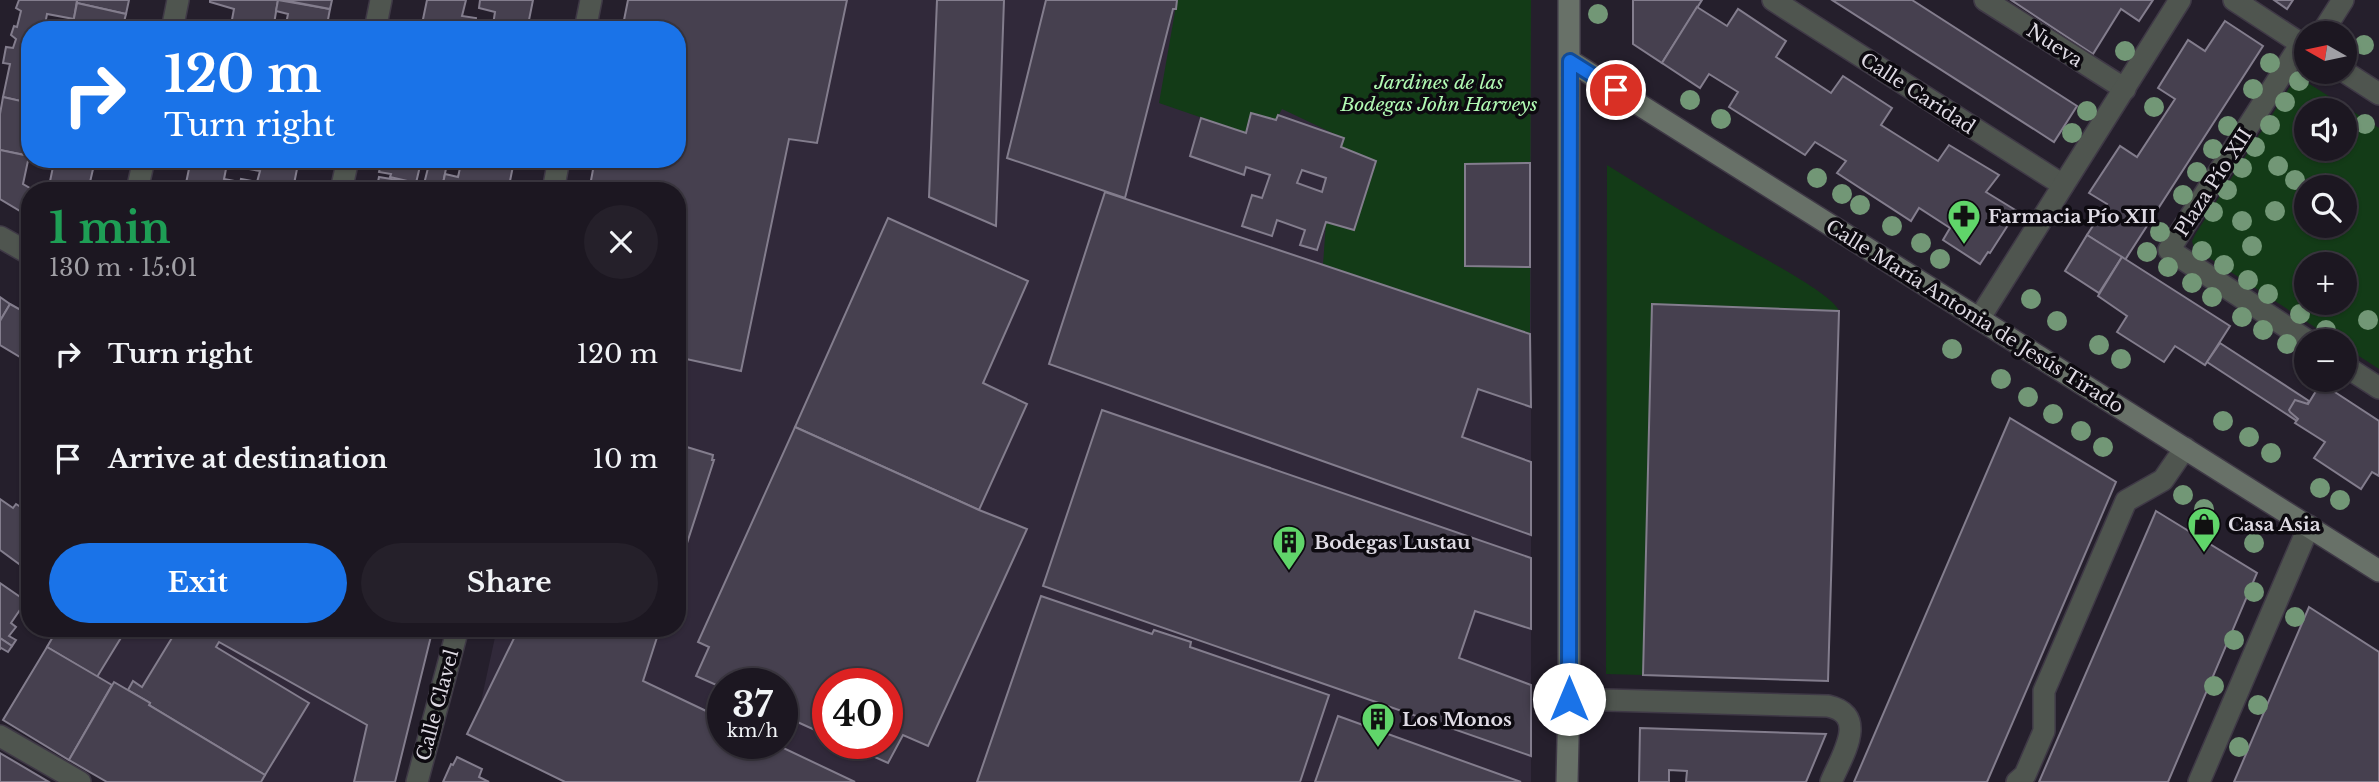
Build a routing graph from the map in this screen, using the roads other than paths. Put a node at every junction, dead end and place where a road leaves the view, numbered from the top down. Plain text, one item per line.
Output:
1 (178, 0) edge
2 (381, 0) edge
3 (591, 0) edge
4 (1569, 0) edge
5 (1773, 0) edge
6 (1985, 0) edge
7 (2180, 0) edge
8 (2234, 0) edge
9 (2343, 0) edge
10 (174, 21) edge
11 (377, 21) edge
12 (587, 21) edge
13 (2330, 21) edge
14 (2294, 39) edge
15 (1570, 61) junction
16 (2294, 61) edge
17 (2357, 80) edge
18 (2125, 89) junction
19 (2379, 94) edge
20 (2063, 185) junction
21 (0, 237) edge
22 (21, 249) edge
23 (1979, 318) junction
24 (2294, 332) edge
25 (2357, 374) edge
26 (2379, 388) edge
27 (2185, 448) junction
28 (2309, 526) junction
29 (2379, 571) edge
30 (456, 637) edge
31 (1569, 699) junction
32 (0, 736) edge
33 (79, 782) edge
34 (417, 782) edge
35 (1567, 782) edge
36 (1830, 782) edge
37 (2017, 782) edge
38 (2199, 782) edge

1 - 10 street
2 - 11 street
3 - 12 street
4 - 15 street
5 - 20 street, Calle Caridad
6 - 18 street, Nueva
7 - 18 street
8 - 14 street, Plaza Pío XII
9 - 13 street
15 - 23 street, Calle María Antonia de Jesús Tirado
15 - 31 street
16 - 24 street, Plaza Pío XII
17 - 19 street
18 - 20 street
20 - 23 street
21 - 22 street
23 - 27 street, Calle María Antonia de Jesús Tirado
25 - 26 street
27 - 28 street, Calle María Antonia de Jesús Tirado
27 - 37 street
28 - 29 street, Calle María Antonia de Jesús Tirado
28 - 38 street
30 - 34 street, Calle Clavel
31 - 35 street
31 - 36 street
32 - 33 street

